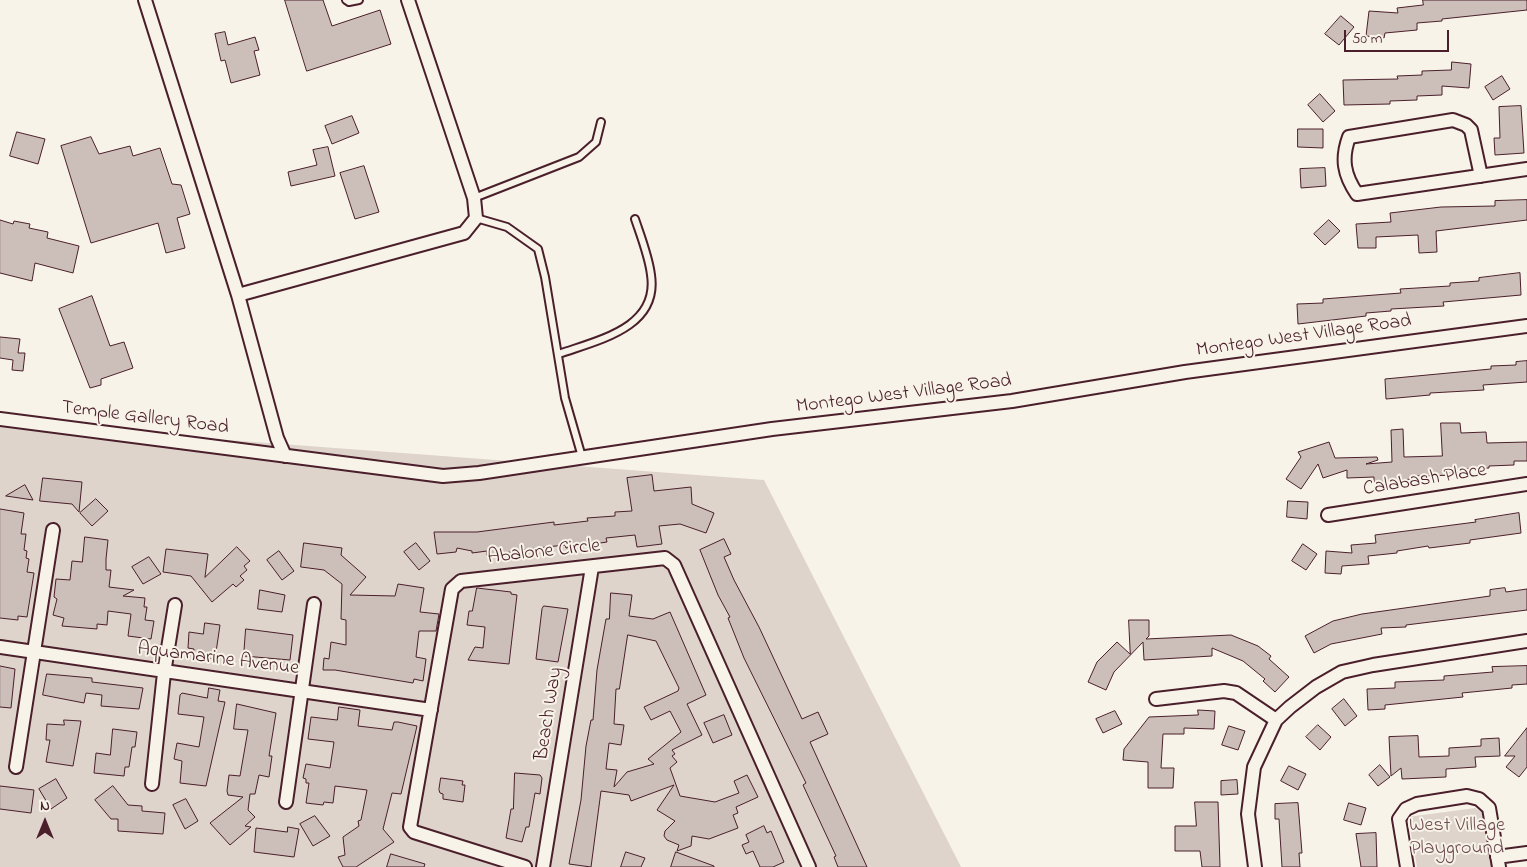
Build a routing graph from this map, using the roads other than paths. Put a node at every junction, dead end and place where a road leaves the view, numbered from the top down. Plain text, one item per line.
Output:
1 (145, 0) edge
2 (346, 0) edge
3 (359, 0) edge
4 (408, 0) edge
5 (601, 122) dead end
6 (1527, 169) edge
7 (1482, 176) junction
8 (474, 198) junction
9 (476, 218) junction
10 (636, 219) dead end
11 (238, 295) junction
12 (1527, 326) edge
13 (559, 354) junction
14 (0, 419) edge
15 (284, 456) junction
16 (582, 457) junction
17 (1527, 484) edge
18 (1328, 515) dead end
19 (53, 530) dead end
20 (592, 567) junction
21 (314, 604) dead end
22 (175, 605) dead end
23 (1527, 641) edge
24 (0, 647) edge
25 (32, 653) junction
26 (164, 673) junction
27 (302, 690) junction
28 (1156, 699) dead end
29 (431, 710) junction
30 (1276, 720) junction
31 (16, 767) dead end
32 (152, 784) dead end
33 (286, 802) dead end
34 (1527, 852) edge
35 (1498, 862) edge
36 (525, 867) edge
37 (543, 867) edge
38 (809, 867) edge
39 (1255, 867) edge
40 (1407, 867) edge

1 - 11 street
2 - 3 lane
4 - 8 street
5 - 8 lane
6 - 7 street
7 - 7 street
8 - 9 street
9 - 11 street
9 - 13 lane
10 - 13 lane
11 - 15 street
12 - 16 street, Montego West Village Road
13 - 16 lane
14 - 15 street, Temple Gallery Road
15 - 16 street, Montego West Village Road
17 - 18 street, Calabash Place
19 - 25 street
20 - 29 street, Abalone Circle
20 - 37 street, Beach Way
20 - 38 street, Abalone Circle
21 - 27 street
22 - 26 street
23 - 30 street
24 - 25 street, Aquamarine Avenue
25 - 26 street, Aquamarine Avenue
25 - 31 street
26 - 27 street, Aquamarine Avenue
26 - 32 street
27 - 29 street, Aquamarine Avenue
27 - 33 street
28 - 30 street
29 - 36 street, Abalone Circle
30 - 39 street
34 - 35 street
35 - 40 street

